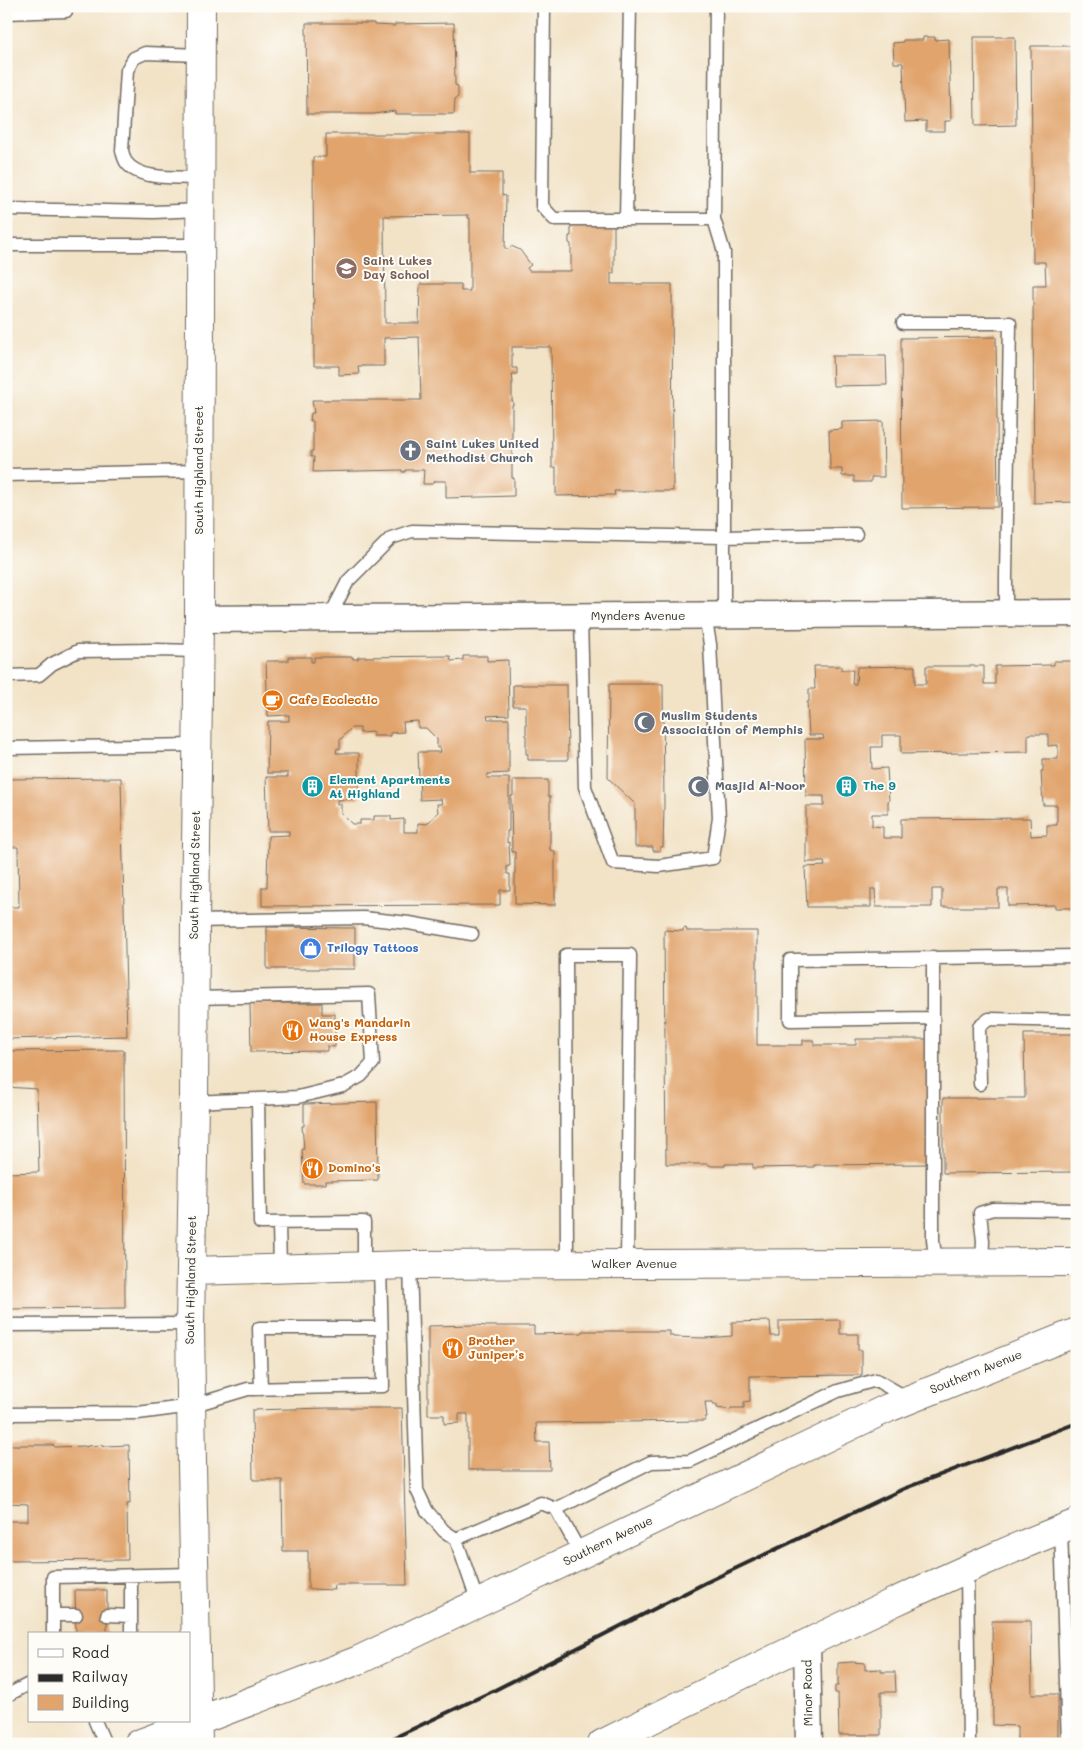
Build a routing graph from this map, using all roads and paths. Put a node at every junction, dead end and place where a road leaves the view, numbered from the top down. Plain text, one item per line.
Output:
1 (66, 6) edge
2 (201, 6) edge
3 (544, 6) edge
4 (630, 6) edge
5 (716, 6) edge
6 (6, 13) edge
7 (200, 55) junction
8 (200, 178) junction
9 (6, 209) edge
10 (200, 210) junction
11 (626, 219) junction
12 (714, 219) junction
13 (6, 245) edge
14 (200, 245) junction
15 (904, 323) dead end
16 (199, 471) junction
17 (6, 475) edge
18 (856, 534) dead end
19 (723, 537) junction
20 (1006, 613) junction
21 (1077, 613) edge
22 (581, 616) junction
23 (715, 616) junction
24 (329, 618) junction
25 (199, 619) junction
26 (198, 651) junction
27 (6, 676) edge
28 (197, 745) junction
29 (6, 748) edge
30 (195, 920) junction
31 (472, 934) dead end
32 (1077, 956) edge
33 (933, 957) junction
34 (195, 998) junction
35 (933, 1018) junction
36 (1077, 1021) edge
37 (980, 1084) dead end
38 (258, 1100) junction
39 (194, 1102) junction
40 (1077, 1210) edge
41 (279, 1223) junction
42 (1077, 1262) edge
43 (936, 1263) junction
44 (982, 1263) junction
45 (627, 1264) junction
46 (410, 1265) junction
47 (567, 1265) junction
48 (372, 1266) junction
49 (280, 1269) junction
50 (190, 1271) junction
51 (190, 1324) junction
52 (6, 1325) edge
53 (381, 1328) junction
54 (1077, 1332) edge
55 (261, 1389) junction
56 (910, 1399) junction
57 (191, 1406) junction
58 (6, 1414) edge
59 (556, 1510) junction
60 (1069, 1526) edge
61 (456, 1539) junction
62 (581, 1554) junction
63 (967, 1568) junction
64 (194, 1574) junction
65 (131, 1576) junction
66 (478, 1603) junction
67 (53, 1615) junction
68 (76, 1615) dead end
69 (107, 1615) dead end
70 (131, 1616) junction
71 (53, 1632) edge
72 (131, 1632) edge
73 (807, 1642) junction
74 (28, 1685) edge
75 (6, 1696) edge
76 (95, 1722) edge
77 (198, 1733) edge
78 (105, 1744) edge
79 (138, 1744) edge
80 (602, 1744) edge
81 (809, 1744) edge
82 (969, 1744) edge
83 (1068, 1744) edge

1 - 6 lane
2 - 7 street, South Highland Street
3 - 11 lane
4 - 11 lane
5 - 12 lane
7 - 8 street, South Highland Street
7 - 8 lane
8 - 10 street, South Highland Street
9 - 10 lane
10 - 14 street, South Highland Street
11 - 12 lane
12 - 19 lane
13 - 14 lane
14 - 16 street, South Highland Street
15 - 20 lane
16 - 17 lane
16 - 25 street, South Highland Street
18 - 19 lane
19 - 23 lane
19 - 24 lane
20 - 21 street, Mynders Avenue
20 - 23 street, Mynders Avenue
22 - 23 street, Mynders Avenue
22 - 23 lane
22 - 24 street, Mynders Avenue
24 - 25 street, Mynders Avenue
25 - 26 street, South Highland Street
26 - 27 lane
26 - 28 street, South Highland Street
28 - 29 lane
28 - 30 street, South Highland Street
30 - 31 lane
30 - 34 street, South Highland Street
32 - 33 lane
33 - 35 lane
33 - 35 lane
34 - 38 lane
34 - 39 street, South Highland Street
35 - 43 lane
36 - 37 lane
38 - 39 lane
38 - 41 lane
39 - 50 street, South Highland Street
40 - 44 lane
41 - 48 lane
41 - 49 lane
42 - 44 street, Walker Avenue
43 - 44 street, Walker Avenue
43 - 45 street, Walker Avenue
45 - 47 street, Walker Avenue
45 - 47 lane
46 - 47 street, Walker Avenue
46 - 48 street, Walker Avenue
46 - 61 lane
48 - 49 street, Walker Avenue
48 - 53 lane
49 - 50 street, Walker Avenue
50 - 51 street, South Highland Street
51 - 52 lane
51 - 57 street, South Highland Street
53 - 55 lane
53 - 55 lane
54 - 56 street, Southern Avenue
55 - 57 lane
56 - 59 lane
56 - 62 street, Southern Avenue
57 - 58 lane
57 - 64 street, South Highland Street
59 - 61 lane
59 - 62 lane
60 - 63 street
60 - 83 lane
61 - 66 lane
62 - 66 street, Southern Avenue
63 - 73 street
63 - 82 lane
64 - 65 lane
64 - 77 street, South Highland Street
65 - 67 lane
65 - 70 lane
66 - 77 street, Southern Avenue
67 - 68 lane
67 - 71 lane
69 - 70 lane
70 - 72 lane
73 - 80 street
73 - 81 street, Minor Road
74 - 75 lane
76 - 78 lane
77 - 79 street, Southern Avenue

